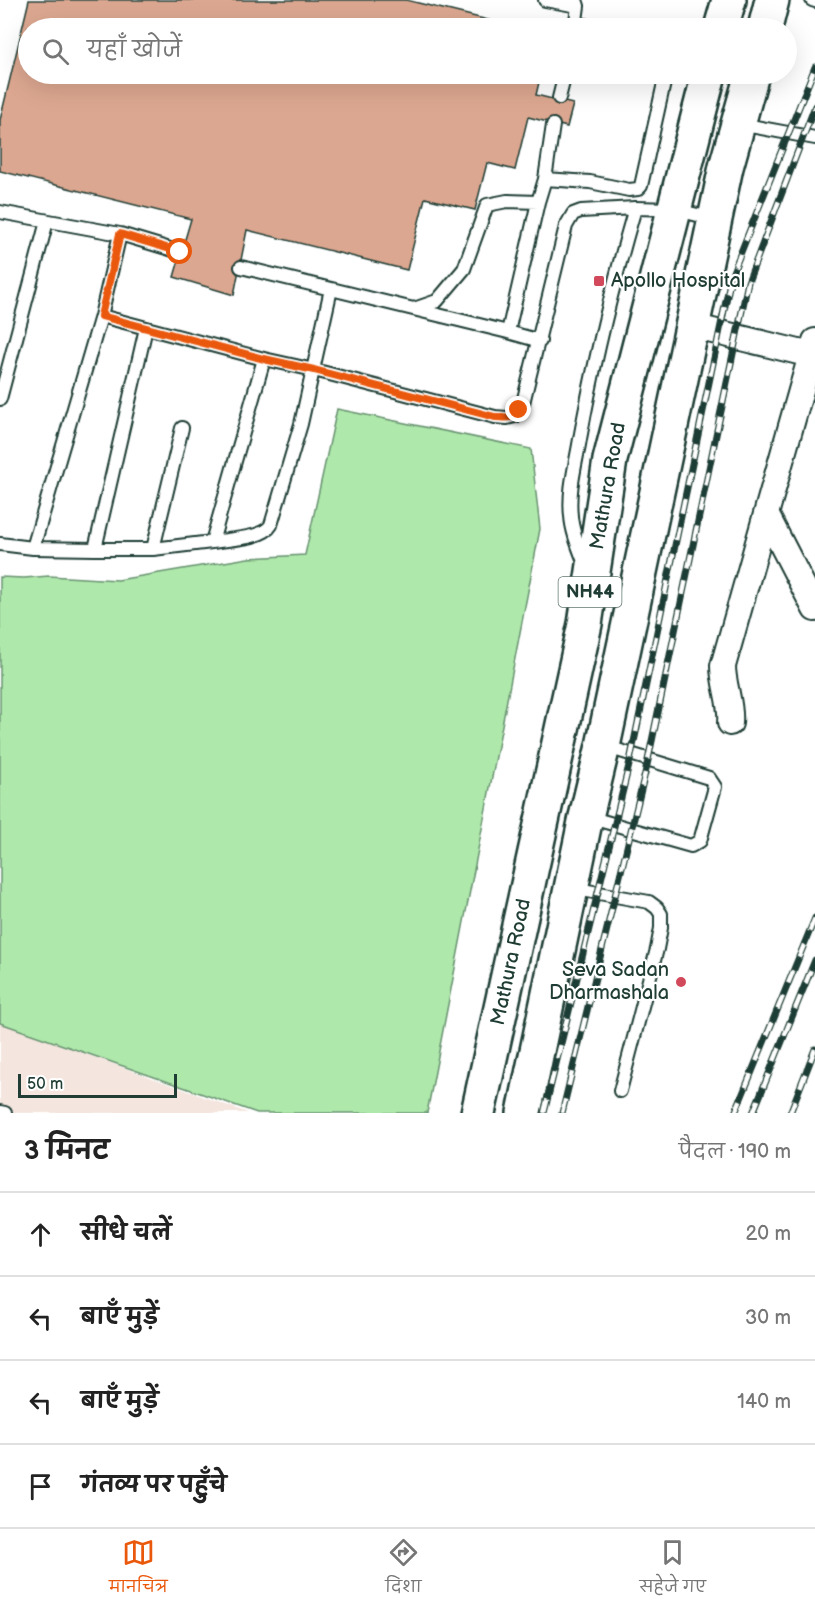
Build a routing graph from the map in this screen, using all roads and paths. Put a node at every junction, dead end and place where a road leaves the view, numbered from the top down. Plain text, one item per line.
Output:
1 (545, 0) edge
2 (729, 0) edge
3 (772, 0) edge
4 (577, 3) edge
5 (576, 18) edge
6 (724, 18) edge
7 (768, 18) edge
8 (563, 84) edge
9 (664, 84) edge
10 (706, 84) edge
11 (749, 84) edge
12 (560, 98) dead end
13 (738, 123) junction
14 (553, 125) dead end
15 (815, 138) edge
16 (545, 179) junction
17 (538, 202) junction
18 (635, 208) junction
19 (673, 209) junction
20 (0, 212) edge
21 (715, 220) junction
22 (47, 221) junction
23 (120, 234) junction
24 (180, 252) dead end
25 (241, 267) dead end
26 (331, 289) junction
27 (413, 309) junction
28 (101, 316) junction
29 (692, 326) junction
30 (146, 328) junction
31 (508, 332) junction
32 (540, 340) junction
33 (814, 353) edge
34 (264, 359) junction
35 (314, 370) junction
36 (0, 399) edge
37 (182, 428) dead end
38 (766, 514) junction
39 (212, 542) junction
40 (0, 544) edge
41 (33, 548) junction
42 (95, 549) junction
43 (153, 549) junction
44 (591, 583) junction
45 (815, 609) edge
46 (730, 723) dead end
47 (603, 746) junction
48 (586, 817) junction
49 (571, 888) junction
50 (620, 1091) dead end
51 (0, 1112) edge
52 (5, 1113) edge
53 (478, 1113) edge
54 (524, 1113) edge

1 - 4 lane
2 - 6 highway
3 - 7 highway
4 - 5 lane
8 - 12 lane
9 - 16 lane
10 - 19 highway, Mathura Road / NH44
11 - 13 highway, NH44
13 - 15 lane
13 - 21 highway, NH44
14 - 16 lane
16 - 17 lane
17 - 27 lane
17 - 31 lane
18 - 19 lane
18 - 32 lane
18 - 44 lane
19 - 21 lane
19 - 44 highway, Mathura Road / NH44
20 - 22 lane
21 - 29 highway, NH44
22 - 23 lane
22 - 36 lane
23 - 24 lane
23 - 28 lane
25 - 26 lane
26 - 27 lane
26 - 35 lane
27 - 31 lane
28 - 30 lane
28 - 41 lane
29 - 33 street
29 - 47 highway, NH44
30 - 34 lane
30 - 42 lane
31 - 32 lane
32 - 35 lane
33 - 38 street
34 - 35 lane
34 - 39 lane
35 - 39 lane
37 - 43 lane
38 - 45 street
38 - 46 street
39 - 43 lane
40 - 41 lane
41 - 42 lane
42 - 43 lane
44 - 53 highway, Mathura Road / NH44
47 - 48 highway, NH44
47 - 48 lane
48 - 49 highway, NH44
49 - 50 lane
49 - 54 highway, NH44
51 - 52 lane

